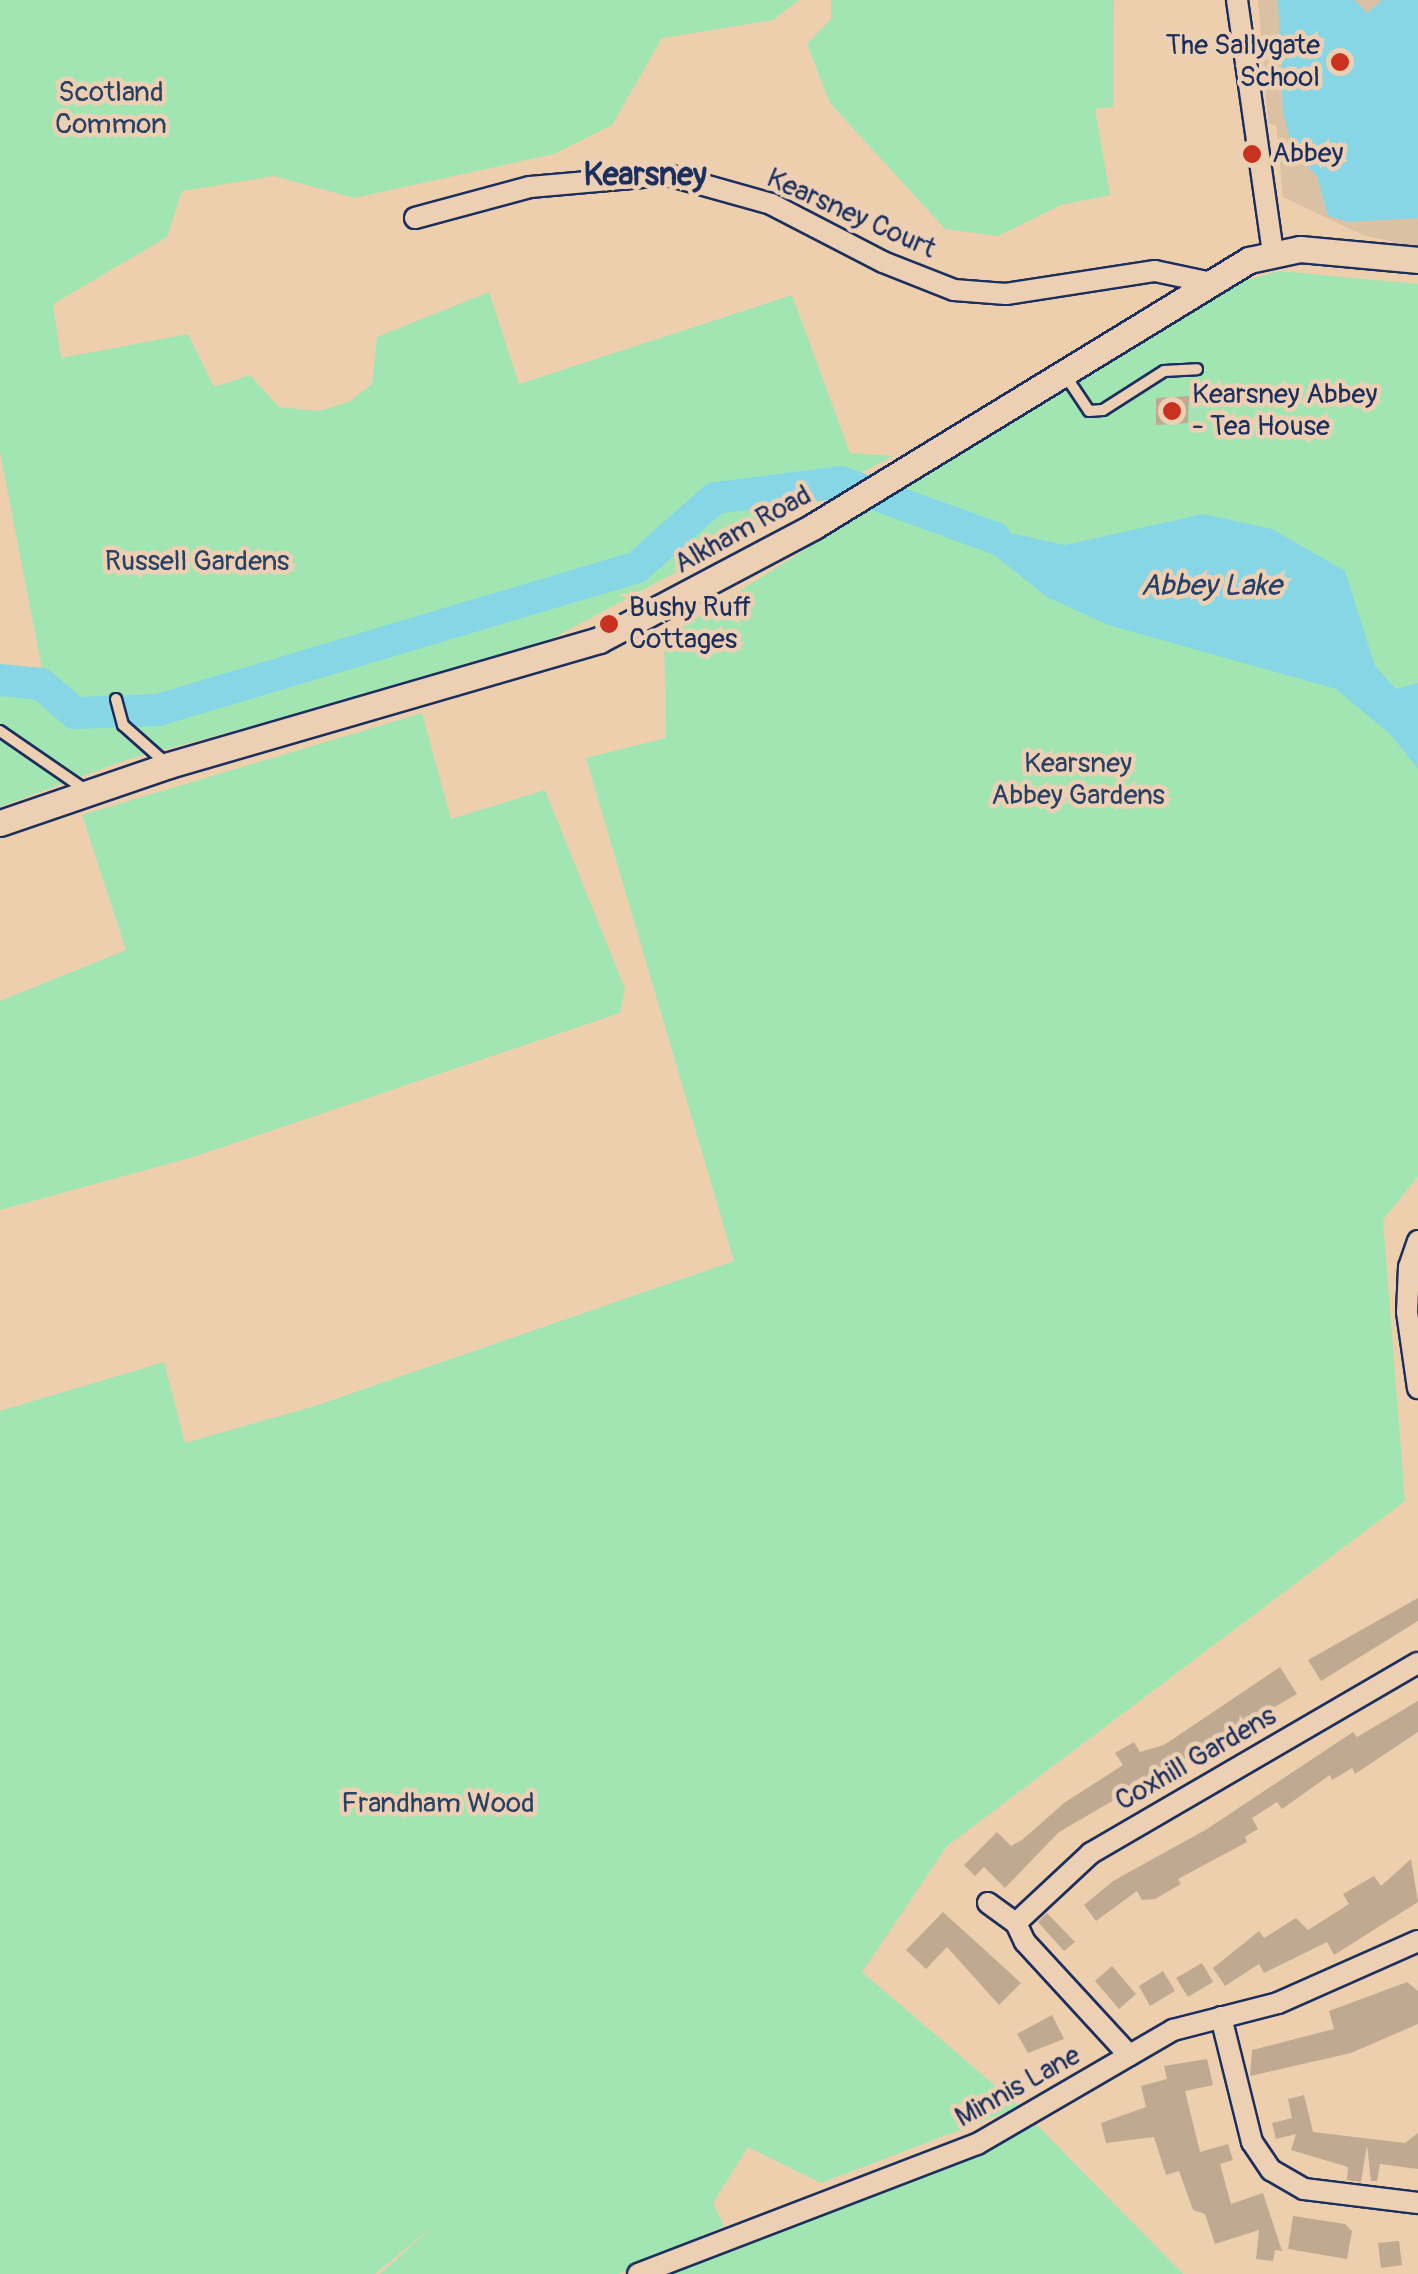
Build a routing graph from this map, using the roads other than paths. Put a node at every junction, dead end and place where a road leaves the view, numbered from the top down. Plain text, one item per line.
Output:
1 (1237, 0) edge
2 (415, 218) dead end
3 (1273, 252) junction
4 (1418, 260) edge
5 (1207, 282) junction
6 (1197, 369) dead end
7 (1063, 372) junction
8 (116, 699) dead end
9 (0, 731) edge
10 (168, 765) junction
11 (89, 792) junction
12 (0, 823) edge
13 (1418, 1241) edge
14 (1418, 1388) edge
15 (1418, 1663) edge
16 (988, 1904) dead end
17 (1016, 1923) junction
18 (1418, 1941) edge
19 (1221, 2018) junction
20 (1129, 2056) junction
21 (1418, 2203) edge
22 (638, 2274) edge

1 - 3 street
2 - 5 street, Kearsney Court
3 - 4 street, Alkham Road
3 - 5 street, Alkham Road
5 - 7 street, Alkham Road
6 - 7 lane
7 - 10 street, Alkham Road
8 - 10 lane
9 - 11 lane
10 - 11 street, Alkham Road
11 - 12 street, Alkham Road
13 - 14 street
15 - 17 street, Coxhill Gardens
16 - 17 street
17 - 20 street
18 - 19 street, Minnis Lane
19 - 20 street, Minnis Lane
19 - 21 street
20 - 22 street, Minnis Lane

